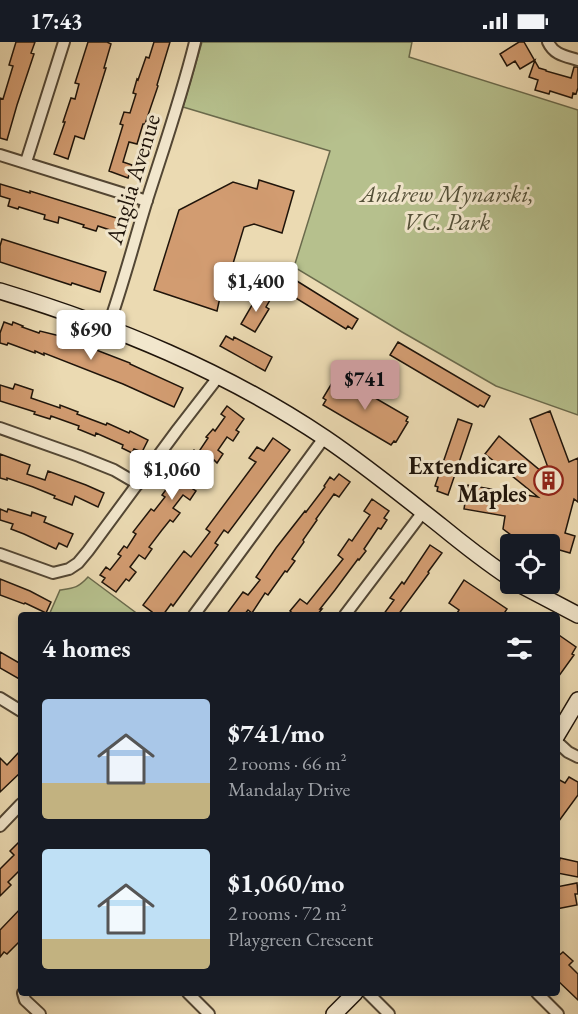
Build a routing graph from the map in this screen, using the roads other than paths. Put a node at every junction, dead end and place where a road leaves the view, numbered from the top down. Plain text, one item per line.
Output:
1 (64, 42) edge
2 (195, 42) edge
3 (549, 42) edge
4 (578, 60) edge
5 (0, 155) edge
6 (26, 162) junction
7 (147, 201) junction
8 (0, 291) edge
9 (108, 327) junction
10 (219, 376) junction
11 (0, 428) edge
12 (324, 438) junction
13 (138, 484) junction
14 (423, 512) junction
15 (0, 554) edge
16 (500, 571) edge
17 (538, 594) edge
18 (196, 612) edge
19 (347, 612) edge
20 (578, 615) edge
21 (0, 698) edge
22 (578, 700) edge
23 (18, 709) edge
24 (560, 732) edge
25 (560, 743) edge
26 (578, 757) edge
27 (18, 807) edge
28 (0, 826) edge
29 (24, 996) edge
30 (191, 996) edge
31 (352, 996) edge
32 (371, 996) edge
33 (540, 996) edge
34 (40, 1014) edge
35 (209, 1014) edge
36 (334, 1014) edge
37 (389, 1014) edge
38 (558, 1014) edge

1 - 6 street
2 - 7 street, Anglia Avenue
3 - 4 street
5 - 6 street
6 - 7 street
7 - 9 street, Anglia Avenue
8 - 9 street
9 - 10 street
10 - 12 street
10 - 13 street
11 - 13 street
12 - 14 street
12 - 18 street
13 - 15 street
14 - 16 street
14 - 19 street
17 - 20 street
21 - 23 street
22 - 24 street
25 - 26 street
27 - 28 street
29 - 34 street
30 - 35 street
31 - 36 street
32 - 37 street
33 - 38 street

